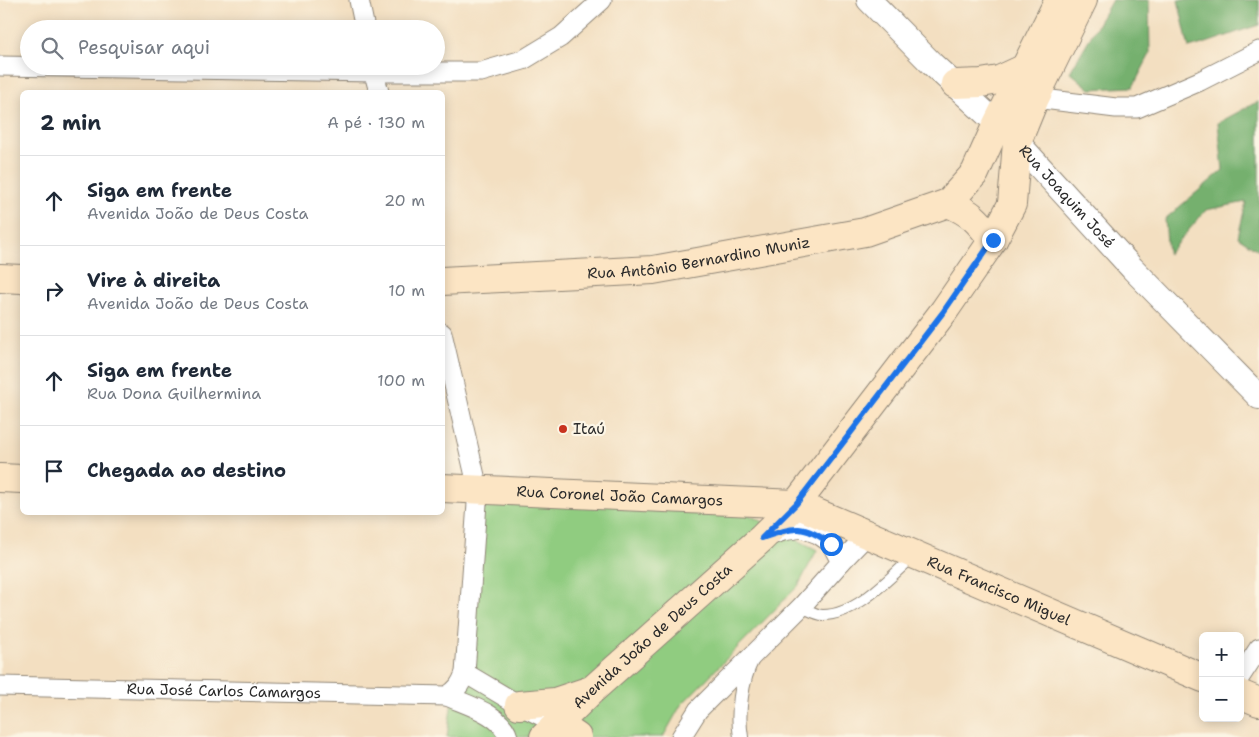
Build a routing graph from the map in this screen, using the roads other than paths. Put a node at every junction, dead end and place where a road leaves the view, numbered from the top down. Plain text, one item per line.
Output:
1 (359, 0) edge
2 (602, 0) edge
3 (869, 0) edge
4 (1059, 0) edge
5 (1083, 0) edge
6 (363, 20) edge
7 (1259, 51) edge
8 (0, 66) edge
9 (20, 66) edge
10 (1025, 68) junction
11 (445, 71) edge
12 (375, 75) edge
13 (955, 84) junction
14 (378, 90) edge
15 (1035, 98) junction
16 (997, 124) junction
17 (1017, 142) junction
18 (948, 203) junction
19 (993, 240) junction
20 (0, 278) edge
21 (20, 279) edge
22 (445, 281) edge
23 (445, 346) edge
24 (1259, 397) edge
25 (0, 478) edge
26 (20, 478) edge
27 (445, 488) edge
28 (478, 489) junction
29 (796, 504) junction
30 (867, 535) junction
31 (762, 538) junction
32 (915, 555) junction
33 (841, 562) junction
34 (801, 607) junction
35 (1259, 648) edge
36 (754, 653) junction
37 (1244, 671) edge
38 (465, 673) junction
39 (1201, 677) edge
40 (0, 686) edge
41 (592, 690) junction
42 (447, 696) junction
43 (1244, 696) edge
44 (1259, 702) edge
45 (519, 705) junction
46 (559, 733) edge
47 (508, 737) edge
48 (681, 737) edge
49 (741, 737) edge

1 - 6 street
2 - 11 street
3 - 13 street, Rua Joaquim José
4 - 10 main road
5 - 15 main road, Avenida João de Deus Costa
7 - 15 street
8 - 9 street
10 - 13 main road
10 - 16 main road
12 - 14 street
13 - 16 street, Rua Joaquim José
15 - 17 main road, Avenida João de Deus Costa
16 - 17 street, Rua Joaquim José
16 - 18 main road
17 - 19 main road, Avenida João de Deus Costa
17 - 24 street, Rua Joaquim José
18 - 19 main road
18 - 22 main road, Rua Antônio Bernardino Muniz
19 - 29 main road, Avenida João de Deus Costa
20 - 21 main road
23 - 28 street
25 - 26 main road
27 - 28 main road, Rua Coronel João Camargos
28 - 29 main road, Rua Coronel João Camargos
28 - 38 street
29 - 30 main road, Rua Francisco Miguel
29 - 31 main road, Avenida João de Deus Costa
30 - 32 main road, Rua Francisco Miguel
30 - 33 street
31 - 33 street, Avenida João de Deus Costa
31 - 41 main road, Avenida João de Deus Costa
32 - 34 lane
32 - 39 main road, Rua Francisco Miguel
33 - 34 street
34 - 36 street
35 - 37 street
36 - 48 street
36 - 49 street
38 - 42 street
38 - 45 street
40 - 42 street, Rua José Carlos Camargos
41 - 45 main road
41 - 46 main road, Avenida João de Deus Costa
42 - 47 street, Rua José Carlos Camargos
43 - 44 main road
45 - 46 street

